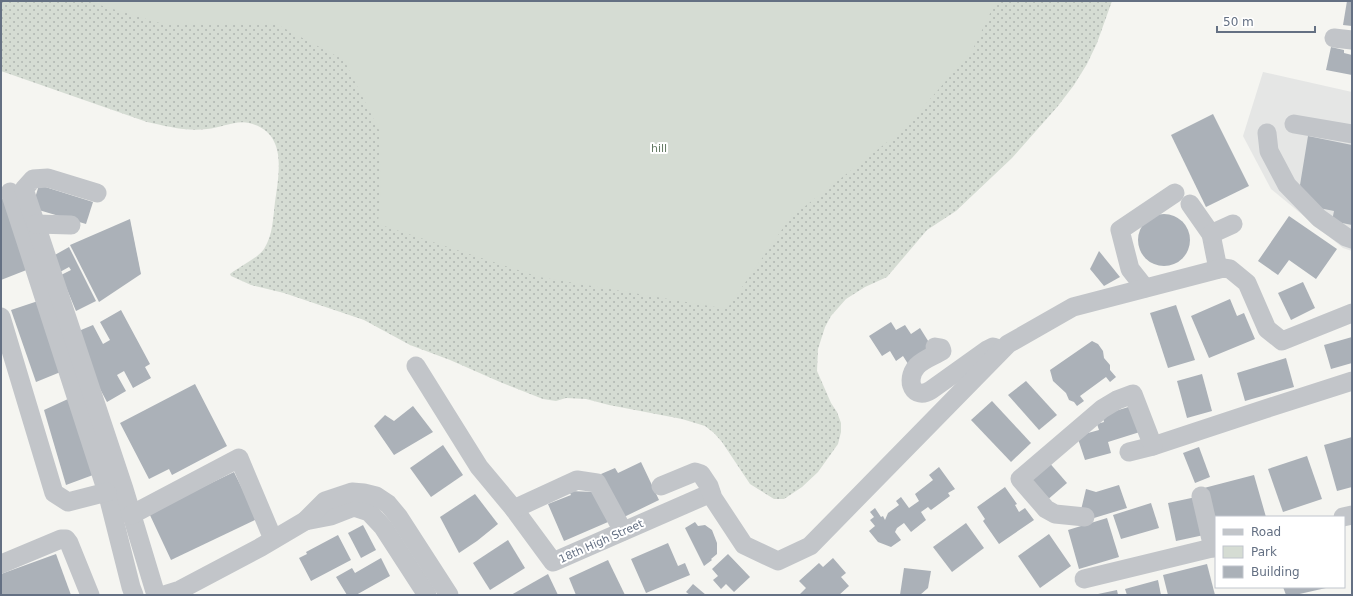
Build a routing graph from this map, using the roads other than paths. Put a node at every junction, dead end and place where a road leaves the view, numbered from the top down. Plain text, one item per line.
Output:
1 (1294, 124) dead end
2 (1267, 133) dead end
3 (1352, 134) edge
4 (10, 192) dead end
5 (97, 194) dead end
6 (36, 224) junction
7 (1233, 224) dead end
8 (71, 225) dead end
9 (1211, 234) junction
10 (1352, 239) edge
11 (1218, 269) junction
12 (1145, 288) junction
13 (1352, 313) edge
14 (1, 317) edge
15 (935, 347) dead end
16 (1001, 351) junction
17 (416, 366) dead end
18 (1352, 381) edge
19 (1153, 446) junction
20 (1129, 452) dead end
21 (661, 486) dead end
22 (107, 492) junction
23 (711, 493) junction
24 (1201, 496) dead end
25 (514, 509) junction
26 (131, 515) junction
27 (398, 516) junction
28 (1085, 517) dead end
29 (305, 521) junction
30 (383, 527) junction
31 (623, 531) junction
32 (273, 539) junction
33 (1215, 548) edge
34 (1, 564) edge
35 (1084, 579) dead end
36 (175, 593) edge
37 (90, 595) edge
38 (134, 595) edge
39 (156, 595) edge
40 (426, 595) edge
41 (449, 595) edge

1 - 3 street
2 - 10 street
4 - 22 street
5 - 6 street
6 - 8 street
6 - 26 street
7 - 9 street
9 - 11 street
9 - 12 street
11 - 12 street
11 - 13 street
12 - 16 street
14 - 22 street
15 - 16 street
16 - 23 street
17 - 25 street, 18th High Street
18 - 19 street
19 - 20 street
19 - 28 street
21 - 23 street
22 - 38 street
23 - 31 street, 18th High Street
24 - 33 street
25 - 31 street, 18th High Street
25 - 31 street
26 - 32 street
26 - 39 street
27 - 29 street
27 - 30 street
27 - 41 street
29 - 30 street
29 - 32 street
30 - 40 street
32 - 36 street
33 - 35 street
34 - 37 street

